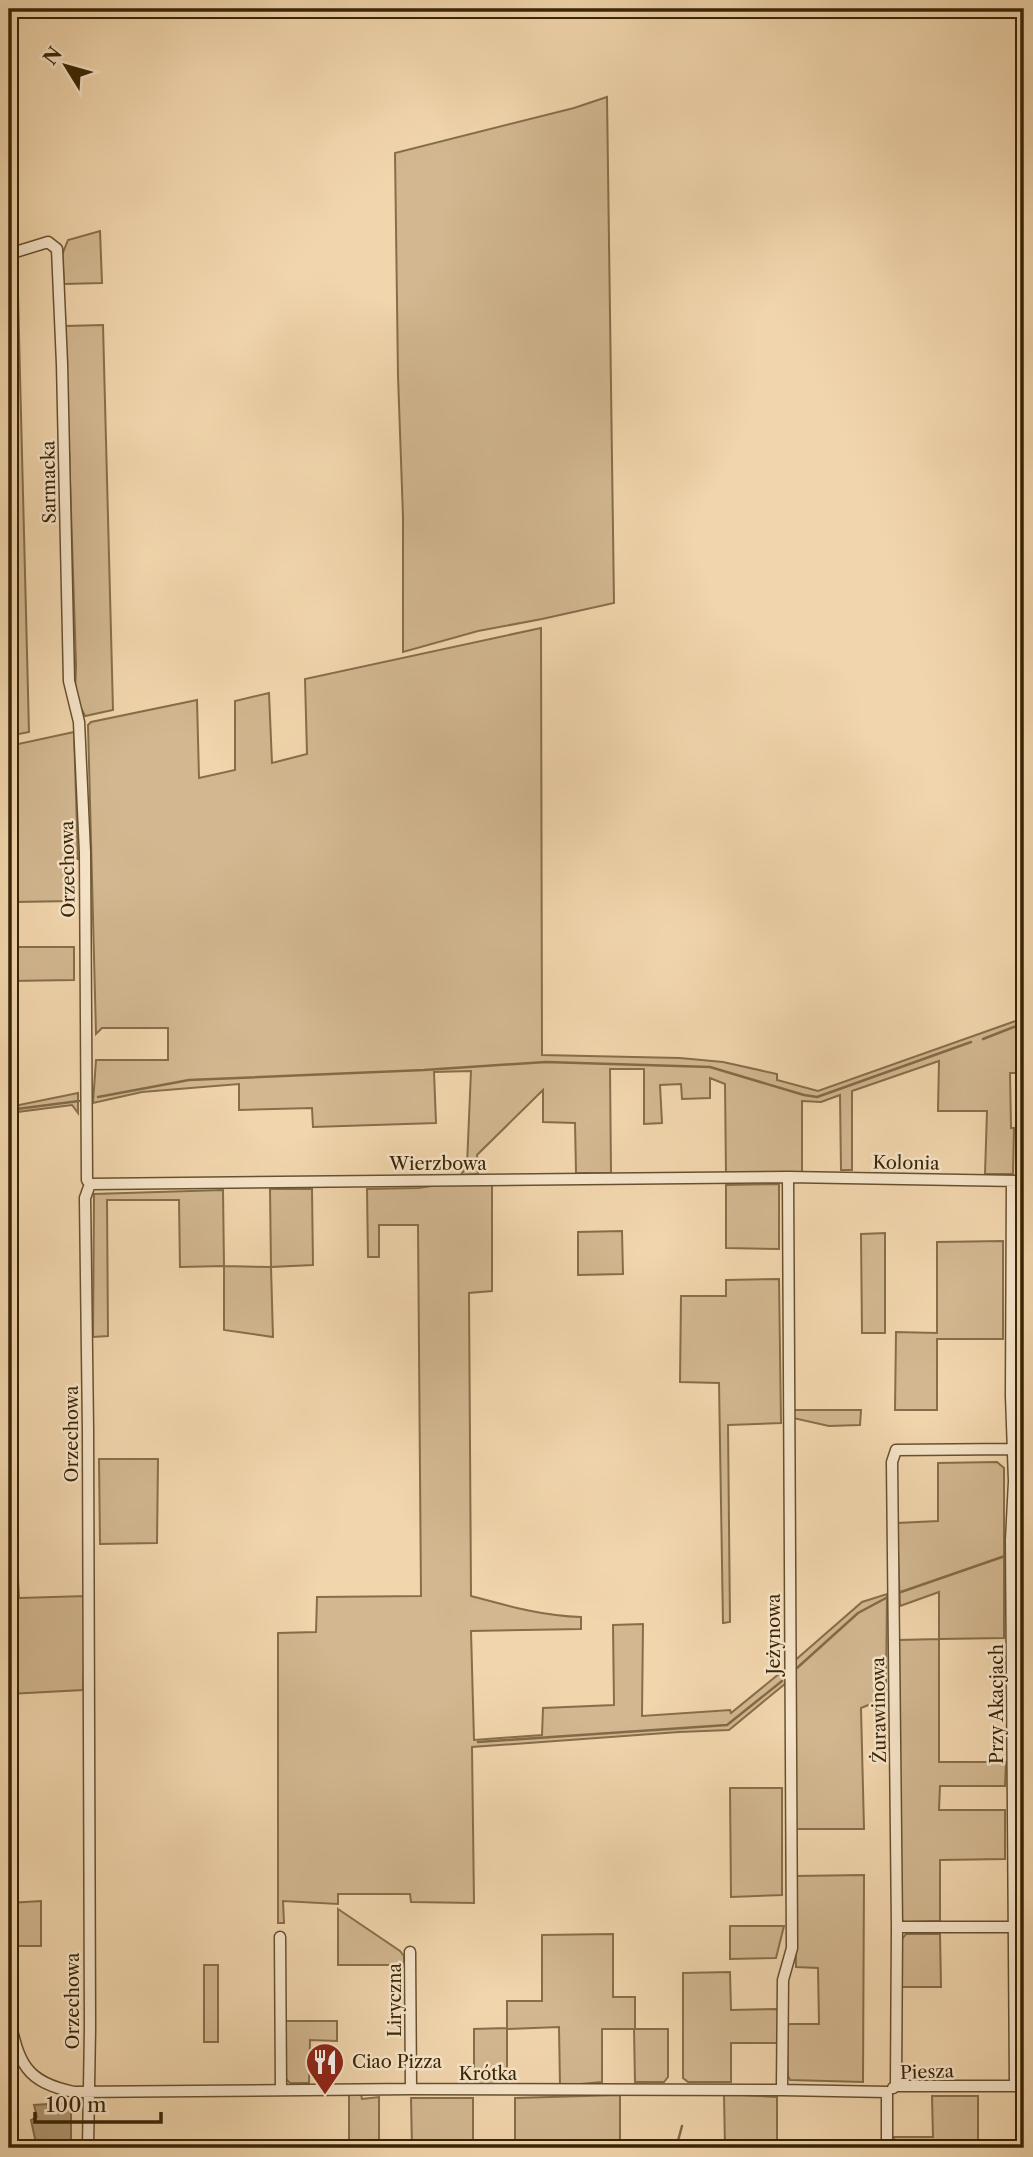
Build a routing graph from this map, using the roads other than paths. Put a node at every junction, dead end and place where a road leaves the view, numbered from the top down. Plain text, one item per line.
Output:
1 (9, 254) edge
2 (79, 722) joint
3 (788, 1177) junction
4 (1012, 1181) junction
5 (1024, 1181) edge
6 (90, 1184) junction
7 (1012, 1323) junction
8 (1024, 1323) edge
9 (1013, 1449) junction
10 (1012, 1608) junction
11 (1024, 1608) edge
12 (897, 1927) junction
13 (1019, 1928) edge
14 (280, 1937) dead end
15 (410, 1952) dead end
16 (9, 2017) edge
17 (1020, 2087) edge
18 (411, 2089) junction
19 (891, 2089) junction
20 (281, 2090) junction
21 (782, 2090) junction
22 (89, 2091) junction
23 (88, 2148) edge
24 (887, 2148) edge

1 - 2 street, Sarmacka
2 - 6 street, Orzechowa
3 - 4 street, Kolonia
3 - 6 street, Wierzbowa
3 - 21 street, Jeżynowa
4 - 5 street, Kolonia
4 - 7 street, Przy Akacjach
6 - 22 street, Orzechowa
7 - 8 street
7 - 9 street, Przy Akacjach
9 - 10 street, Przy Akacjach
9 - 12 street, Żurawinowa
10 - 11 street
10 - 13 street, Przy Akacjach
12 - 13 street
12 - 19 street, Żurawinowa
13 - 17 street, Przy Akacjach
14 - 20 street
15 - 18 street, Liryczna
16 - 22 street, Krótka
17 - 19 street, Piesza
18 - 20 street, Krótka
18 - 21 street, Krótka
19 - 21 street, Krótka
19 - 24 street, Piesza
20 - 22 street, Krótka
22 - 23 street, Orzechowa

